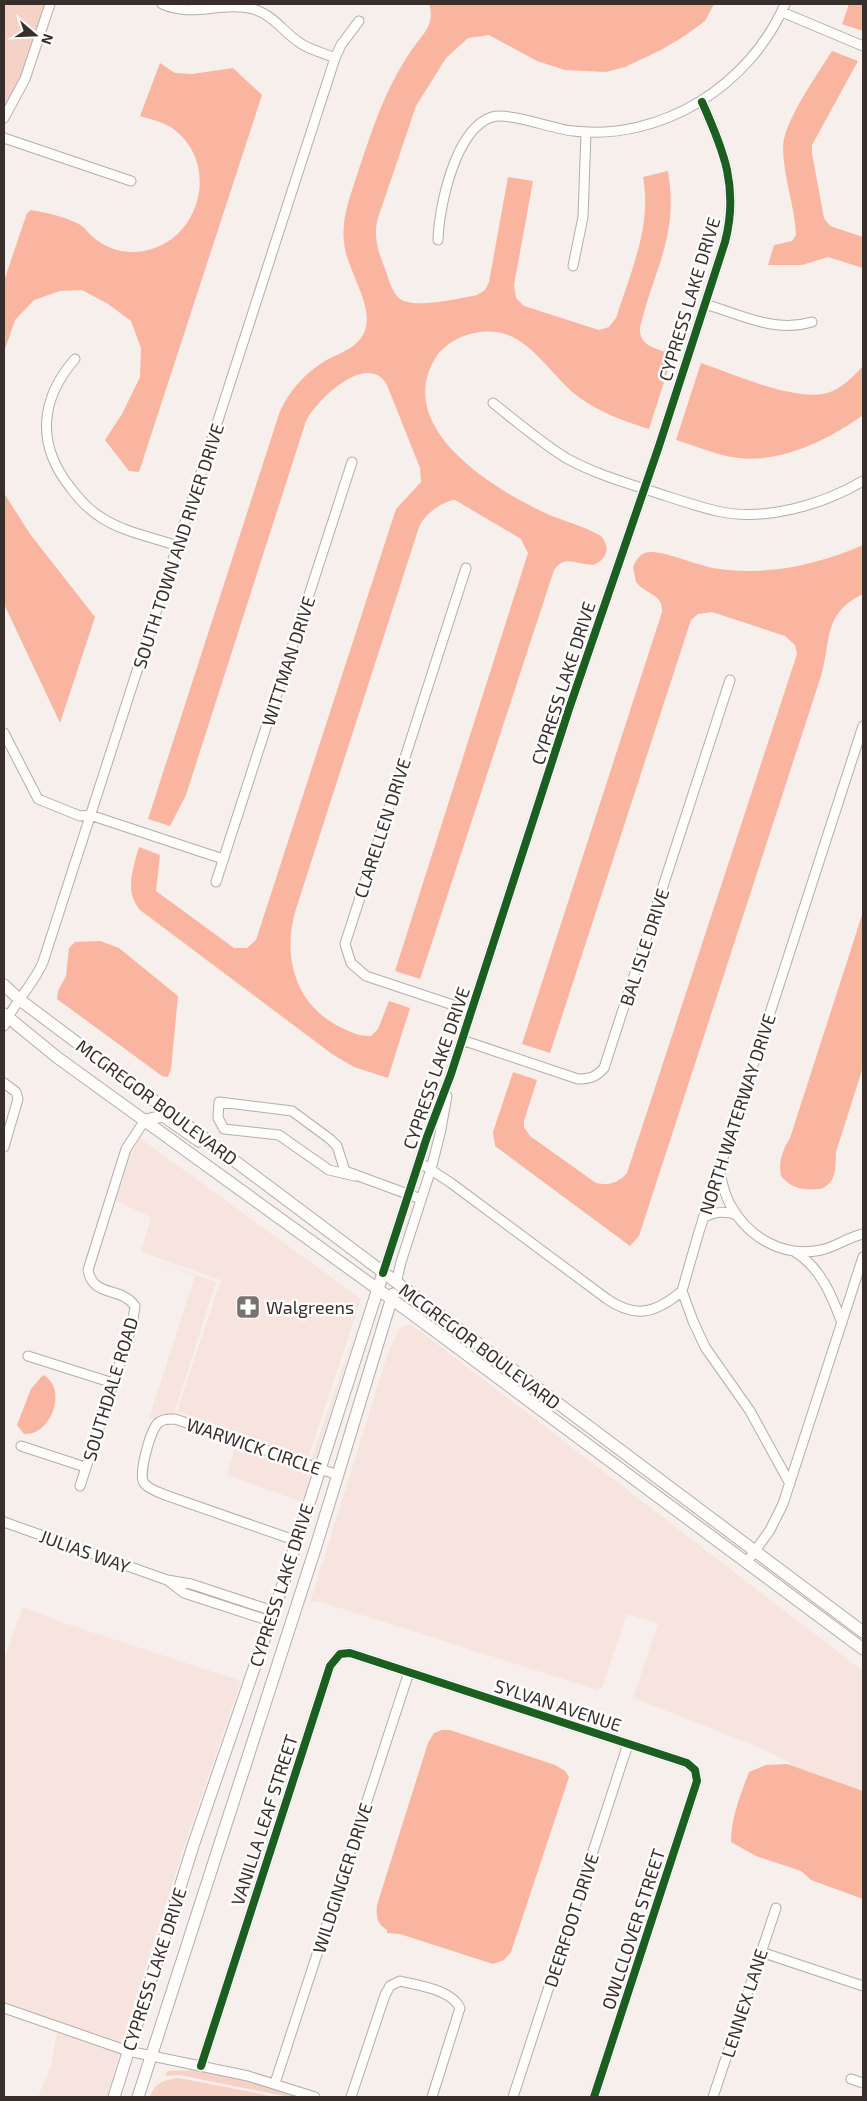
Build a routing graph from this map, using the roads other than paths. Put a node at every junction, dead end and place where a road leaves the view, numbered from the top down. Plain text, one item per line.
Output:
1 (50, 4) edge
2 (162, 4) edge
3 (783, 8) edge
4 (359, 21) dead end
5 (863, 46) edge
6 (336, 58) junction
7 (702, 102) junction
8 (4, 118) edge
9 (586, 132) junction
10 (4, 138) edge
11 (131, 180) dead end
12 (438, 240) dead end
13 (573, 266) dead end
14 (705, 304) junction
15 (812, 322) dead end
16 (75, 359) dead end
17 (493, 403) dead end
18 (352, 462) dead end
19 (863, 481) edge
20 (645, 489) junction
21 (178, 546) junction
22 (466, 568) dead end
23 (730, 680) dead end
24 (863, 726) edge
25 (4, 733) edge
26 (90, 815) junction
27 (223, 859) junction
28 (216, 882) dead end
29 (4, 985) edge
30 (20, 1000) junction
31 (471, 1011) junction
32 (5, 1019) edge
33 (462, 1040) junction
34 (451, 1074) junction
35 (4, 1083) edge
36 (145, 1120) junction
37 (4, 1147) edge
38 (237, 1162) junction
39 (419, 1162) junction
40 (431, 1169) junction
41 (720, 1169) junction
42 (355, 1176) junction
43 (408, 1194) junction
44 (422, 1199) junction
45 (737, 1215) junction
46 (703, 1218) junction
47 (863, 1234) edge
48 (792, 1251) junction
49 (863, 1257) edge
50 (383, 1273) junction
51 (396, 1283) junction
52 (377, 1290) junction
53 (682, 1291) junction
54 (392, 1300) junction
55 (842, 1323) junction
56 (28, 1356) dead end
57 (113, 1383) junction
58 (21, 1446) dead end
59 (86, 1467) junction
60 (319, 1468) junction
61 (338, 1475) junction
62 (790, 1484) junction
63 (80, 1486) dead end
64 (4, 1522) edge
65 (297, 1541) junction
66 (756, 1551) junction
67 (747, 1562) junction
68 (272, 1616) junction
69 (863, 1632) edge
70 (863, 1650) edge
71 (409, 1672) junction
72 (230, 1740) junction
73 (628, 1744) junction
74 (250, 1747) junction
75 (695, 1770) joint
76 (776, 1908) dead end
77 (761, 1952) junction
78 (863, 1986) edge
79 (4, 2008) edge
80 (128, 2051) junction
81 (150, 2057) junction
82 (201, 2066) junction
83 (851, 2079) dead end
84 (275, 2083) junction
85 (863, 2083) edge
86 (114, 2097) edge
87 (138, 2097) edge
88 (315, 2097) edge
89 (351, 2097) edge
90 (432, 2097) edge
91 (514, 2097) edge
92 (594, 2097) edge
93 (714, 2097) edge

1 - 8 street
2 - 6 street
3 - 5 street
3 - 7 street
4 - 6 street, SOUTH TOWN AND RIVER DRIVE
6 - 21 street, SOUTH TOWN AND RIVER DRIVE
7 - 9 street
7 - 14 street, CYPRESS LAKE DRIVE
9 - 12 street
9 - 13 street
10 - 11 street
14 - 15 street
14 - 20 street, CYPRESS LAKE DRIVE
16 - 21 street
17 - 20 street
18 - 27 street, WITTMAN DRIVE
19 - 20 street
20 - 31 street, CYPRESS LAKE DRIVE
21 - 26 street, SOUTH TOWN AND RIVER DRIVE
22 - 31 street, CLARELLEN DRIVE
23 - 33 street, BAL ISLE DRIVE
24 - 41 street, NORTH WATERWAY DRIVE
25 - 26 street
26 - 27 street
26 - 30 street, SOUTH TOWN AND RIVER DRIVE
27 - 28 street, WITTMAN DRIVE
29 - 30 main road, MCGREGOR BOULEVARD
30 - 32 street, SOUTH TOWN AND RIVER DRIVE
30 - 38 main road, MCGREGOR BOULEVARD
31 - 33 street, CYPRESS LAKE DRIVE
32 - 36 main road, MCGREGOR BOULEVARD
33 - 34 street, CYPRESS LAKE DRIVE
34 - 39 street, CYPRESS LAKE DRIVE
34 - 40 street, CYPRESS LAKE DRIVE
35 - 37 street
36 - 38 main road
36 - 52 main road, MCGREGOR BOULEVARD
36 - 57 street, SOUTHDALE ROAD
38 - 50 main road, MCGREGOR BOULEVARD
39 - 40 street
39 - 43 street, CYPRESS LAKE DRIVE
40 - 44 street, CYPRESS LAKE DRIVE
40 - 53 street
41 - 45 street
41 - 46 street, NORTH WATERWAY DRIVE
42 - 42 street
42 - 43 street
43 - 44 street
43 - 50 street, CYPRESS LAKE DRIVE
44 - 51 street, CYPRESS LAKE DRIVE
45 - 46 street
45 - 48 street
46 - 53 street, NORTH WATERWAY DRIVE
47 - 48 street
48 - 55 street
49 - 55 street
50 - 51 main road, MCGREGOR BOULEVARD
50 - 52 main road, CYPRESS LAKE DRIVE
51 - 54 main road, CYPRESS LAKE DRIVE
51 - 66 main road, MCGREGOR BOULEVARD
52 - 54 main road, MCGREGOR BOULEVARD
52 - 60 main road, CYPRESS LAKE DRIVE
53 - 62 street
54 - 61 main road, CYPRESS LAKE DRIVE
54 - 67 main road, MCGREGOR BOULEVARD
55 - 62 street
56 - 57 street
57 - 59 street, SOUTHDALE ROAD
58 - 59 street
59 - 63 street, SOUTHDALE ROAD
60 - 61 street, WARWICK CIRCLE
60 - 65 main road, CYPRESS LAKE DRIVE
60 - 65 street, WARWICK CIRCLE
61 - 74 main road, CYPRESS LAKE DRIVE
62 - 66 street
64 - 68 street, JULIAS WAY
65 - 68 main road, CYPRESS LAKE DRIVE
66 - 67 street
66 - 69 main road, MCGREGOR BOULEVARD
67 - 70 main road, MCGREGOR BOULEVARD
68 - 72 main road, CYPRESS LAKE DRIVE
71 - 73 street, SYLVAN AVENUE
71 - 82 street, VANILLA LEAF STREET
71 - 84 street, WILDGINGER DRIVE
72 - 74 main road
72 - 80 main road, CYPRESS LAKE DRIVE
73 - 75 street, SYLVAN AVENUE
73 - 91 street, DEERFOOT DRIVE
74 - 81 main road, CYPRESS LAKE DRIVE
75 - 92 street, OWLCLOVER STREET
76 - 77 street, LENNEX LANE
77 - 78 street
77 - 93 street, LENNEX LANE
79 - 80 street
80 - 81 street
80 - 86 main road, CYPRESS LAKE DRIVE
81 - 82 street
81 - 87 main road, CYPRESS LAKE DRIVE
82 - 84 street
83 - 85 street
84 - 88 street
89 - 90 street

